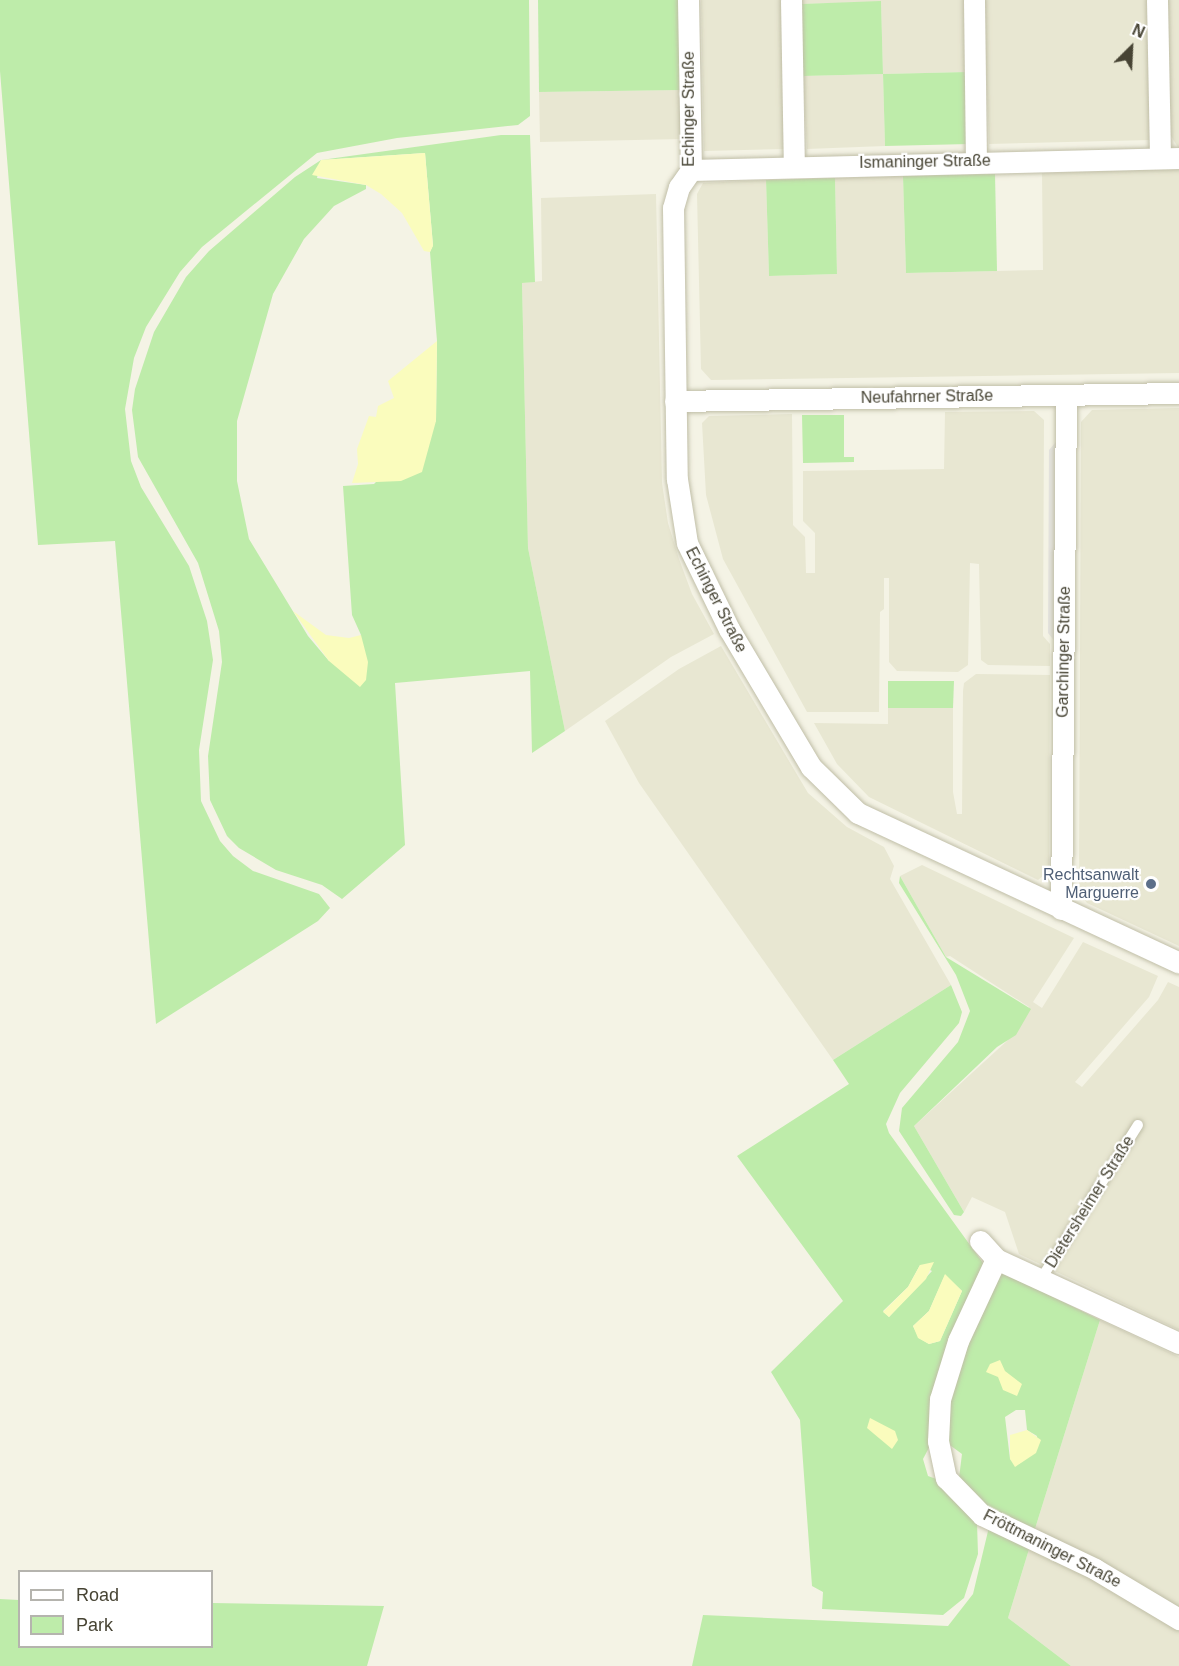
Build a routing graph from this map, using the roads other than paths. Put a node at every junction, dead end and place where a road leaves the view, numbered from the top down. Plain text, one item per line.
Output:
1 (688, 0) edge
2 (791, 0) edge
3 (974, 0) edge
4 (1157, 0) edge
5 (1169, 158) edge
6 (976, 161) junction
7 (794, 165) junction
8 (691, 170) junction
9 (1179, 393) edge
10 (1066, 395) junction
11 (675, 401) junction
12 (1061, 909) junction
13 (1179, 963) edge
14 (1138, 1125) dead end
15 (980, 1240) dead end
16 (996, 1258) junction
17 (1041, 1279) junction
18 (1179, 1343) edge
19 (1179, 1619) edge

1 - 8 street, Echinger Straße
2 - 7 street
3 - 6 street
4 - 5 street, Ismaninger Straße
5 - 6 street, Ismaninger Straße
6 - 7 street, Ismaninger Straße
7 - 8 street, Ismaninger Straße
8 - 11 street, Echinger Straße
9 - 10 street, Neufahrner Straße
10 - 11 street, Neufahrner Straße
10 - 12 street, Garchinger Straße
11 - 12 street, Echinger Straße
12 - 13 street, Echinger Straße
14 - 17 lane, Dietersheimer Straße
15 - 16 street, Dietersheimer Straße
16 - 17 street, Dietersheimer Straße
16 - 19 street, Fröttmaninger Straße
17 - 18 street, Dietersheimer Straße

